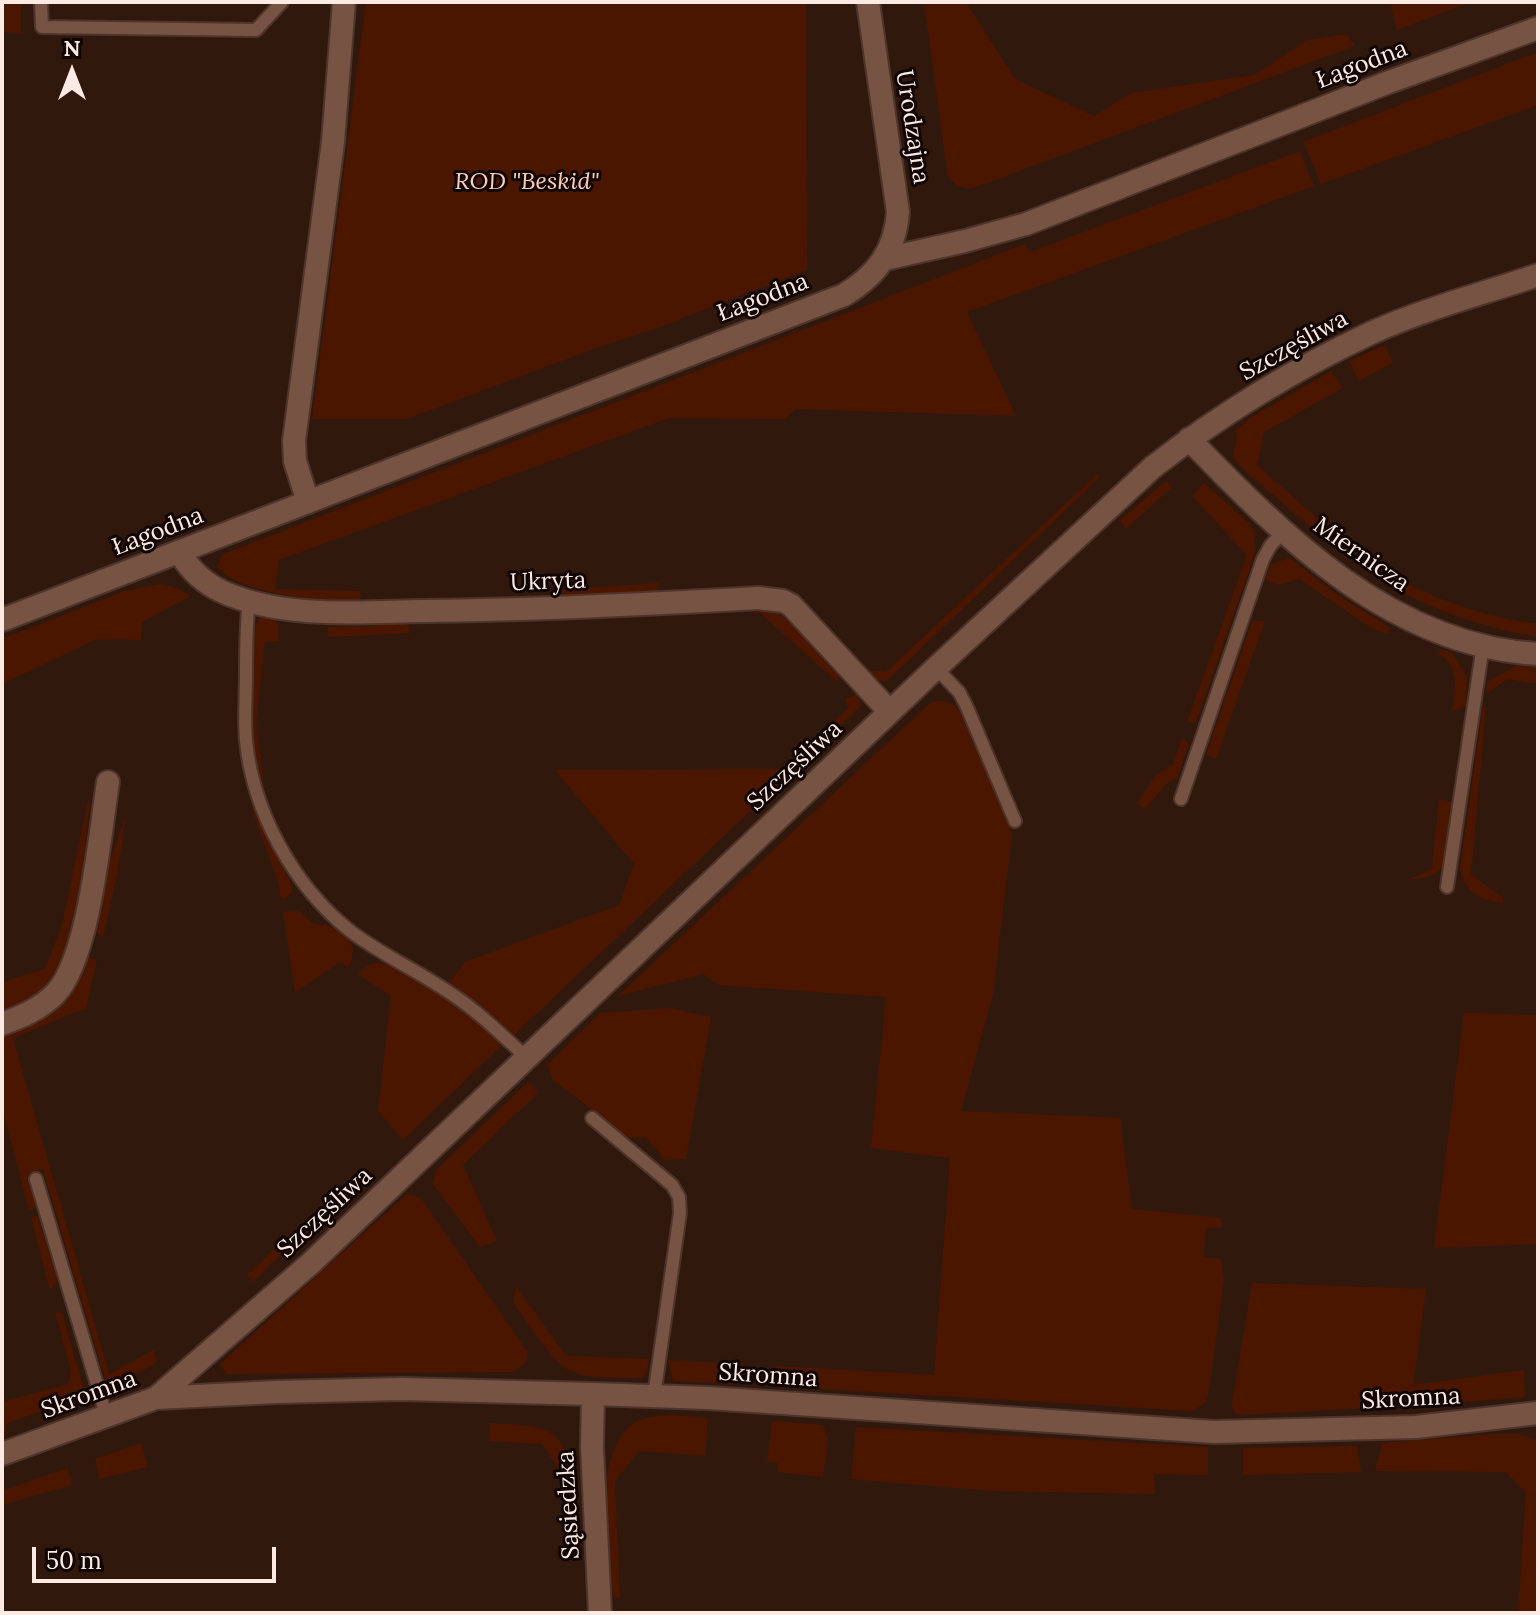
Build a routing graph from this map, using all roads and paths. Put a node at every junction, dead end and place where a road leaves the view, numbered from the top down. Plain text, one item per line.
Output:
1 (41, 2) edge
2 (282, 2) edge
3 (344, 2) edge
4 (868, 2) edge
5 (1538, 28) edge
6 (885, 259) junction
7 (1538, 275) edge
8 (1189, 439) junction
9 (308, 502) junction
10 (1283, 532) junction
11 (179, 552) junction
12 (249, 601) junction
13 (2, 620) edge
14 (1483, 645) junction
15 (1538, 654) edge
16 (936, 668) junction
17 (890, 712) junction
18 (108, 782) dead end
19 (1181, 799) dead end
20 (1015, 821) dead end
21 (1447, 887) dead end
22 (2, 1024) edge
23 (527, 1058) junction
24 (592, 1118) dead end
25 (36, 1179) dead end
26 (593, 1394) junction
27 (654, 1396) junction
28 (156, 1398) junction
29 (1538, 1413) edge
30 (106, 1415) junction
31 (2, 1454) edge
32 (600, 1613) edge

1 - 2 lane
3 - 9 street
4 - 6 street, Urodzajna
5 - 6 street, Łagodna
6 - 9 street, Łagodna
7 - 8 street, Szczęśliwa
8 - 10 street, Miernicza
8 - 16 street, Szczęśliwa
9 - 11 street, Łagodna
10 - 14 street, Miernicza
10 - 19 lane
11 - 12 street, Ukryta
11 - 13 street, Łagodna
12 - 17 street, Ukryta
12 - 23 lane
14 - 15 street, Miernicza
14 - 21 lane
16 - 17 street, Szczęśliwa
16 - 20 lane
17 - 23 street, Szczęśliwa
18 - 22 street
23 - 28 street, Szczęśliwa
24 - 27 lane
25 - 30 lane
26 - 27 street, Skromna
26 - 28 street, Skromna
26 - 32 street, Sąsiedzka
27 - 29 street, Skromna
28 - 30 street, Skromna
30 - 31 street, Skromna

